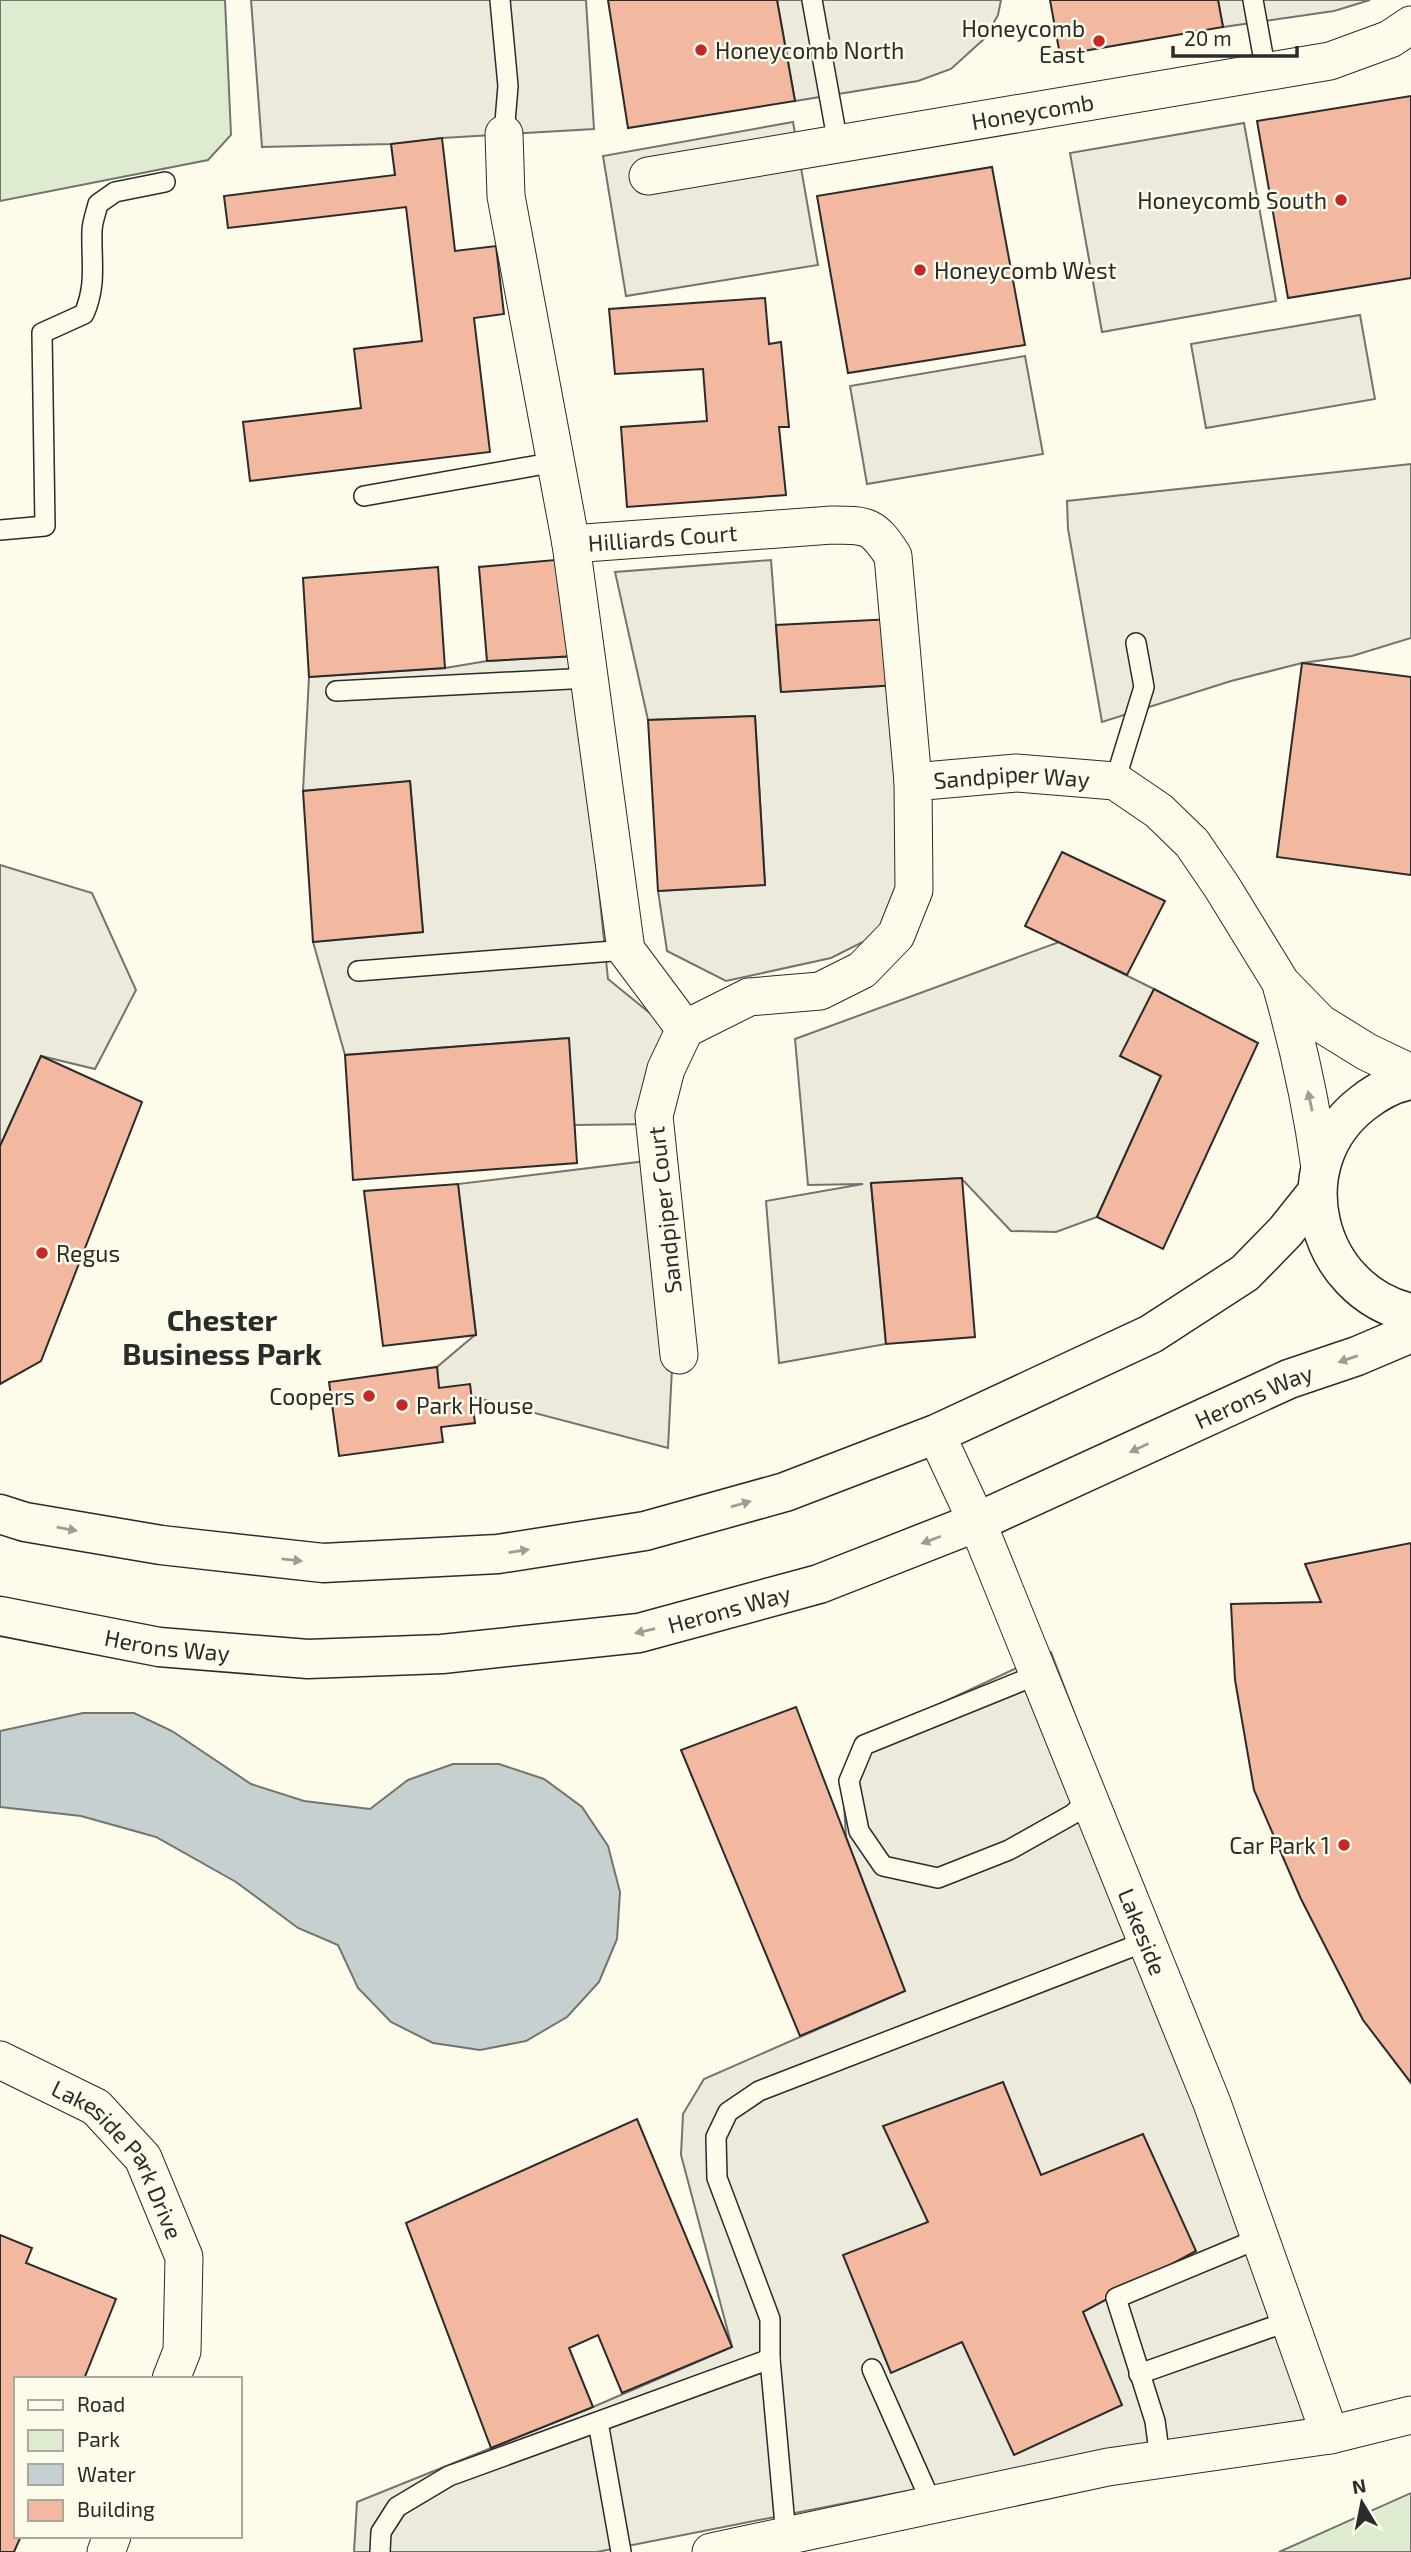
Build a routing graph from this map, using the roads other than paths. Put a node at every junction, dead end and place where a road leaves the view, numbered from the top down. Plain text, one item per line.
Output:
1 (500, 0) edge
2 (812, 0) edge
3 (1253, 0) edge
4 (1411, 25) edge
5 (1266, 72) junction
6 (504, 134) joint
7 (838, 144) junction
8 (648, 176) dead end
9 (165, 182) dead end
10 (556, 462) junction
11 (364, 496) dead end
12 (0, 530) edge
13 (571, 544) junction
14 (1136, 643) dead end
15 (589, 678) junction
16 (337, 691) dead end
17 (1115, 781) junction
18 (913, 782) junction
19 (626, 950) junction
20 (358, 971) dead end
21 (1281, 983) junction
22 (685, 1028) junction
23 (1411, 1073) edge
24 (1411, 1080) edge
25 (1319, 1180) junction
26 (1411, 1313) edge
27 (1411, 1333) edge
28 (679, 1355) dead end
29 (936, 1434) junction
30 (0, 1514) edge
31 (977, 1522) junction
32 (0, 1616) edge
33 (1039, 1674) junction
34 (1089, 1799) junction
35 (1145, 1936) junction
36 (0, 2060) edge
37 (1261, 2238) junction
38 (1289, 2321) junction
39 (770, 2358) junction
40 (872, 2369) dead end
41 (1139, 2374) junction
42 (172, 2377) edge
43 (1411, 2415) edge
44 (598, 2422) junction
45 (1330, 2435) junction
46 (1160, 2459) junction
47 (932, 2504) junction
48 (786, 2536) junction
49 (380, 2552) edge
50 (621, 2552) edge
51 (710, 2552) edge

1 - 6 lane
2 - 7 lane
3 - 5 lane
4 - 5 street, Honeycomb
5 - 7 street, Honeycomb
6 - 10 street
7 - 8 street, Honeycomb
9 - 12 lane
10 - 11 lane
10 - 13 street
13 - 15 street, Hilliards Court
13 - 18 street, Hilliards Court
14 - 17 lane
15 - 16 lane
15 - 19 street, Hilliards Court
17 - 18 street, Sandpiper Way
17 - 21 street, Sandpiper Way
18 - 22 street, Sandpiper Way
19 - 20 lane
19 - 22 street, Hilliards Court
21 - 23 street, Sandpiper Way
25 -> 21 street, Sandpiper Way
22 - 28 street, Sandpiper Court
24 - 25 street
25 - 26 street
25 - 29 street
27 -> 31 street, Herons Way
30 -> 29 street
29 - 31 street, Lakeside
31 -> 32 street, Herons Way
31 - 33 street, Lakeside
33 - 34 street, Lakeside
33 - 34 lane
34 - 35 street, Lakeside
35 - 37 street, Lakeside
35 - 39 lane
36 - 42 street, Lakeside Park Drive
37 - 38 street, Lakeside
37 - 41 lane
38 - 41 lane
38 - 45 street, Lakeside
39 - 44 lane
39 - 48 lane
40 - 47 lane
41 - 46 lane
43 - 45 street
44 - 49 lane
44 - 50 lane
45 - 46 street
46 - 47 street
47 - 48 street
48 - 51 street

